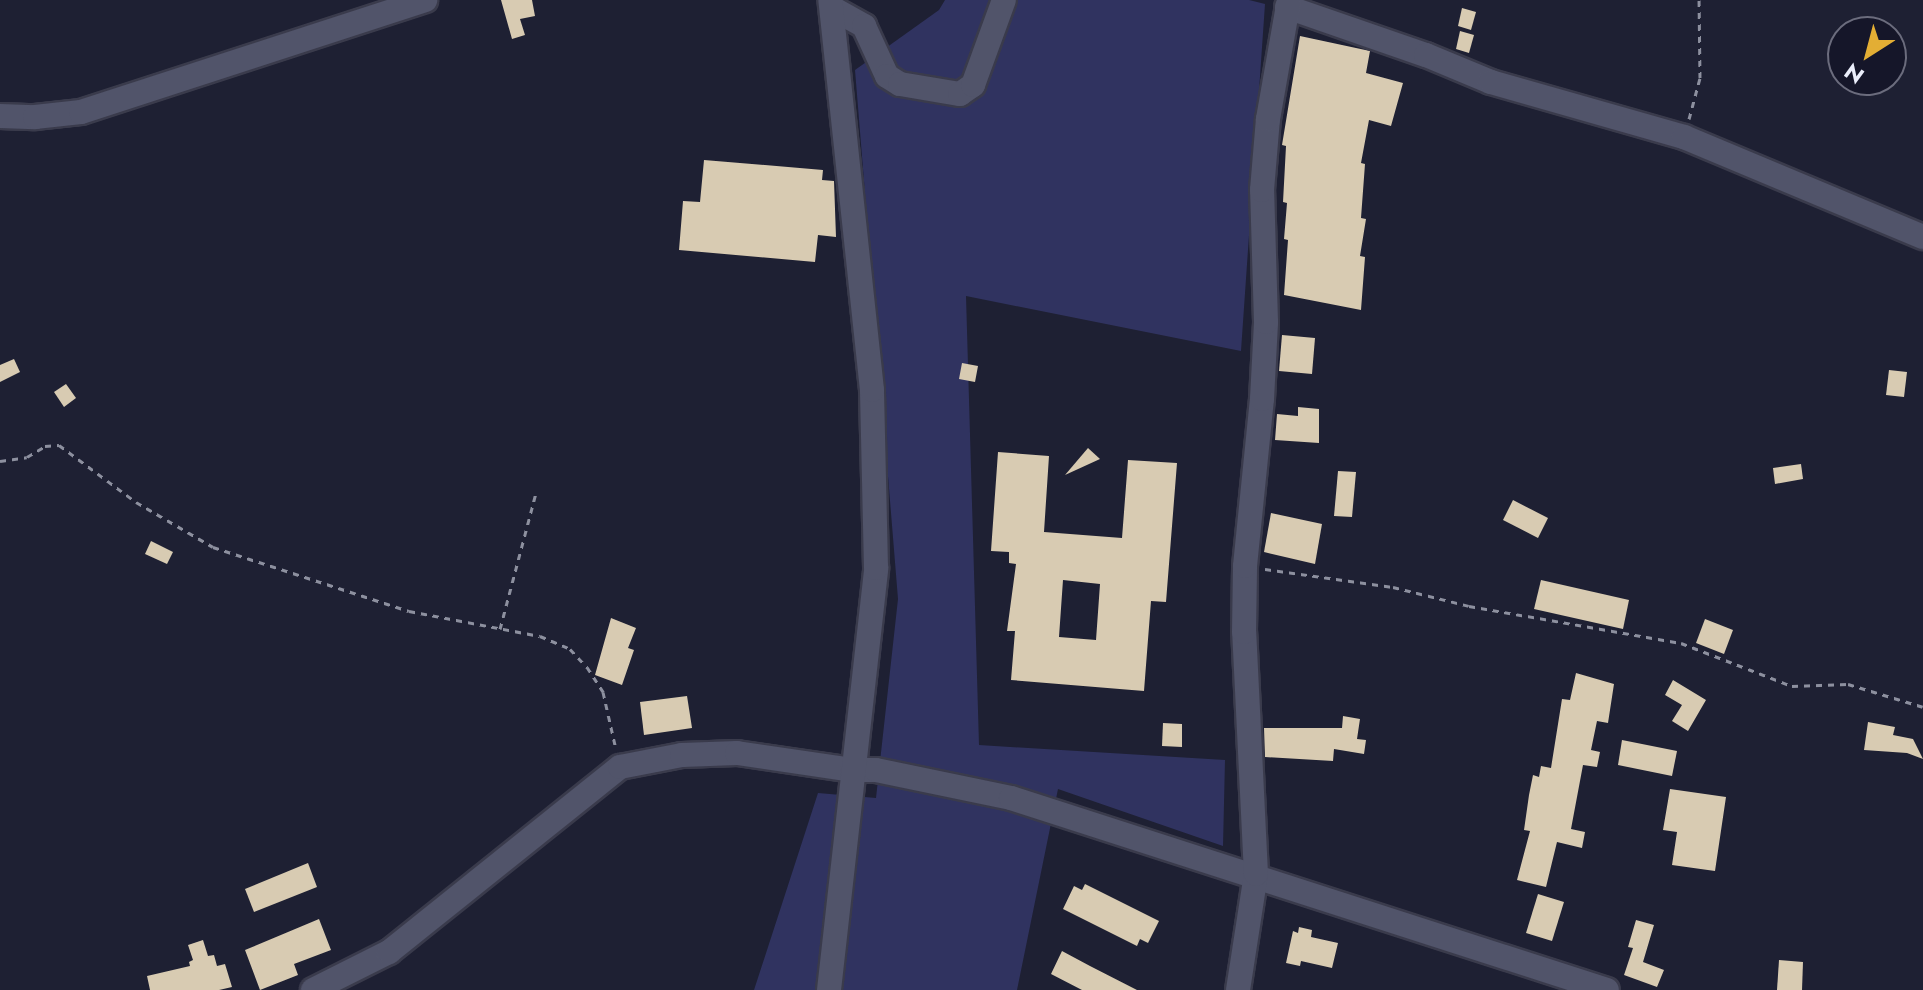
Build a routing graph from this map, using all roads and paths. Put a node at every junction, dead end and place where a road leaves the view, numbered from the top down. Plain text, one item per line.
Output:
1 (425, 0) edge
2 (1004, 0) edge
3 (1699, 0) edge
4 (1288, 3) edge
5 (831, 4) edge
6 (0, 116) edge
7 (1684, 137) junction
8 (1923, 237) edge
9 (0, 461) edge
10 (536, 493) dead end
11 (1245, 566) junction
12 (500, 629) junction
13 (1923, 707) edge
14 (620, 767) junction
15 (852, 770) junction
16 (1256, 874) junction
17 (313, 990) edge
18 (829, 990) edge
19 (1238, 990) edge
20 (1607, 990) edge

1 - 6 street
2 - 5 street
3 - 7 path
4 - 7 street
4 - 11 street
5 - 15 street
7 - 8 street
9 - 12 path
10 - 12 path
11 - 13 path
11 - 16 street
12 - 14 path
14 - 15 street
14 - 17 street
15 - 16 street
15 - 18 street
16 - 19 street
16 - 20 street

